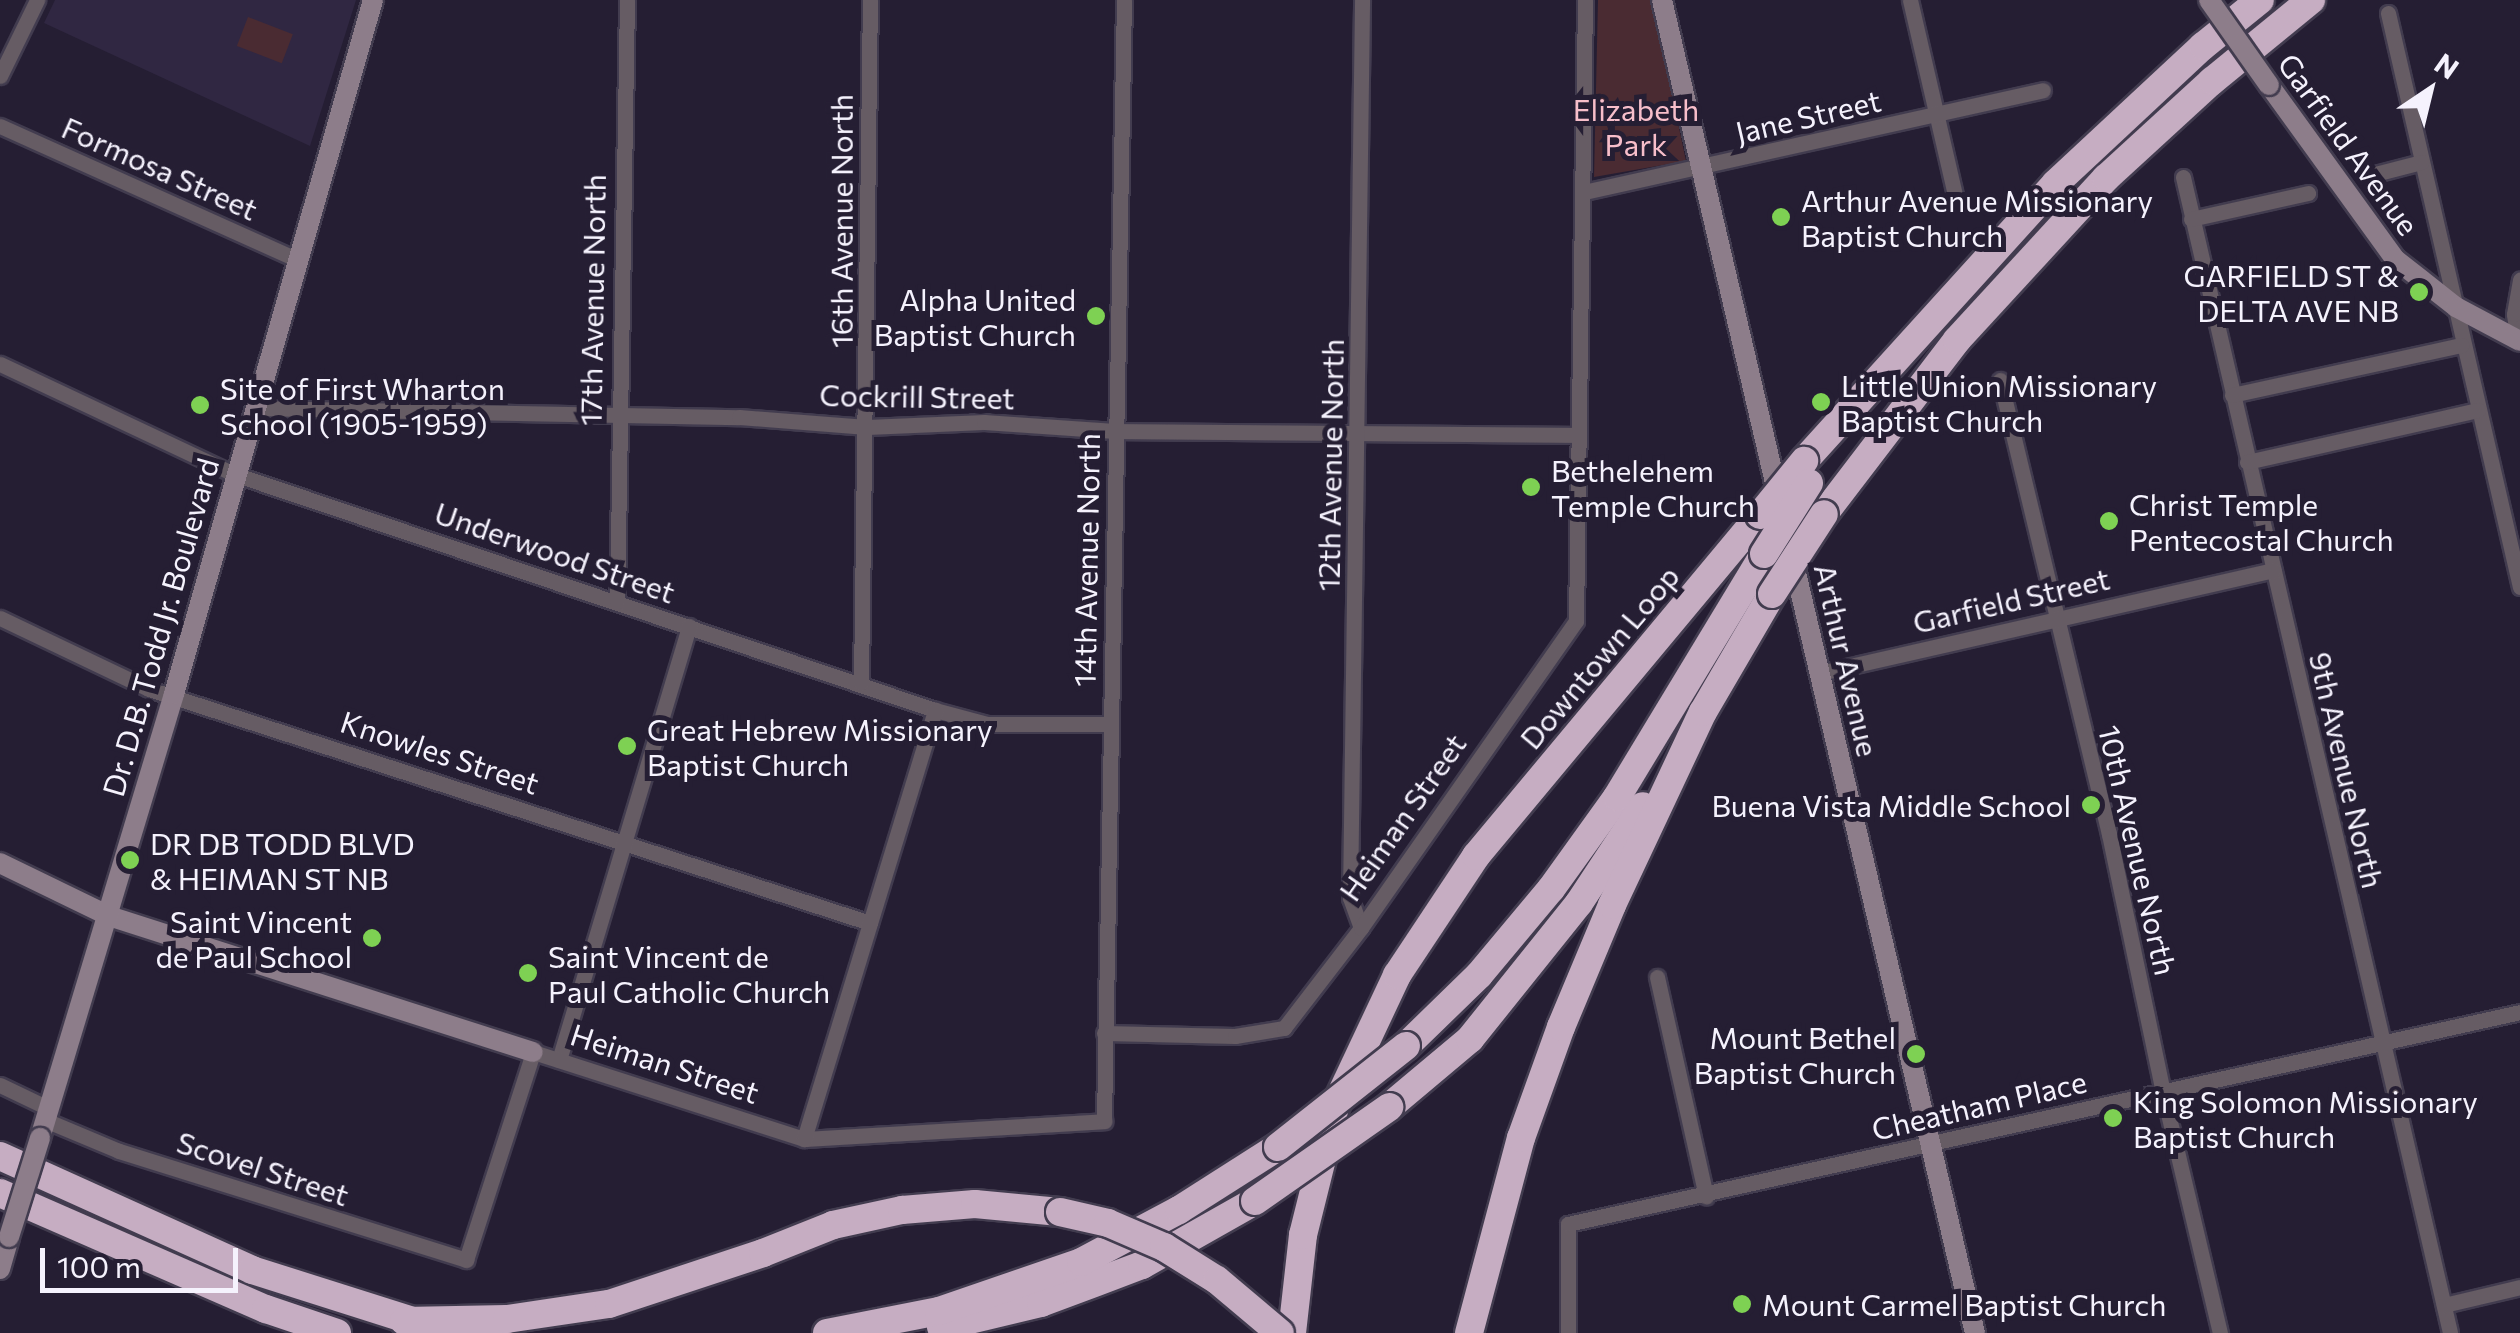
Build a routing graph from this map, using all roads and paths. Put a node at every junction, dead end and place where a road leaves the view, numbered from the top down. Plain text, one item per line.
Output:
1 (37, 0) edge
2 (373, 0) edge
3 (626, 0) edge
4 (870, 0) edge
5 (1124, 0) edge
6 (1362, 0) edge
7 (1585, 0) edge
8 (1662, 0) edge
9 (1910, 0) edge
10 (2209, 0) edge
11 (2260, 0) edge
12 (2310, 0) edge
13 (2388, 14) dead end
14 (0, 76) edge
15 (2043, 90) dead end
16 (1935, 116) junction
17 (0, 126) edge
18 (2422, 162) junction
19 (1702, 169) junction
20 (2375, 174) dead end
21 (2183, 178) dead end
22 (1584, 192) junction
23 (2308, 193) dead end
24 (1955, 195) dead end
25 (2191, 219) junction
26 (298, 260) junction
27 (2520, 280) edge
28 (2456, 307) junction
29 (2519, 341) edge
30 (2462, 345) junction
31 (0, 364) edge
32 (2000, 380) dead end
33 (2232, 395) junction
34 (254, 408) junction
35 (2478, 410) junction
36 (617, 415) junction
37 (867, 426) junction
38 (1115, 431) junction
39 (1358, 434) junction
40 (1578, 435) junction
41 (2248, 462) junction
42 (1806, 472) junction
43 (234, 474) junction
44 (2273, 570) junction
45 (2520, 587) edge
46 (617, 602) junction
47 (0, 618) edge
48 (2055, 622) junction
49 (689, 626) junction
50 (1820, 672) junction
51 (862, 683) junction
52 (174, 694) junction
53 (935, 710) junction
54 (1703, 712) junction
55 (1111, 724) junction
56 (622, 843) junction
57 (0, 862) edge
58 (108, 916) junction
59 (870, 922) junction
60 (1362, 928) junction
61 (1657, 976) dead end
62 (2520, 1012) edge
63 (1104, 1033) junction
64 (2383, 1043) junction
65 (533, 1052) junction
66 (559, 1060) junction
67 (0, 1085) edge
68 (2162, 1092) junction
69 (1104, 1120) joint
70 (45, 1122) junction
71 (804, 1139) junction
72 (1930, 1144) junction
73 (0, 1156) edge
74 (0, 1193) edge
75 (1706, 1197) junction
76 (0, 1269) edge
77 (2520, 1288) edge
78 (2444, 1305) junction
79 (404, 1320) junction
80 (337, 1333) edge
81 (469, 1333) edge
82 (826, 1333) edge
83 (916, 1333) edge
84 (1280, 1333) edge
85 (1292, 1333) edge
86 (1468, 1333) edge
87 (1568, 1333) edge
88 (1975, 1333) edge
89 (2220, 1333) edge
90 (2450, 1333) edge

1 - 14 street
2 - 26 street, Dr. D.B. Todd Jr. Boulevard
3 - 36 street, 17th Avenue North
4 - 37 street, 16th Avenue North
5 - 38 street, 14th Avenue North
6 - 39 street, 12th Avenue North
7 - 22 street
8 - 19 street, Arthur Avenue
9 - 16 street
10 - 28 street, Garfield Avenue, bridge
11 - 42 highway, Downtown Loop
12 - 54 highway, bridge
13 - 18 street
15 - 16 street, Jane Street
16 - 19 street, Jane Street
16 - 24 street
17 - 26 street, Formosa Street
18 - 20 street
18 - 28 street
19 - 22 street, Jane Street
19 - 50 street, Arthur Avenue
21 - 25 street, 9th Avenue North
22 - 40 street
23 - 25 street
25 - 33 street, 9th Avenue North
26 - 34 street, Dr. D.B. Todd Jr. Boulevard
27 - 29 street
28 - 29 street
28 - 30 street
30 - 33 street
30 - 35 street
31 - 43 street, Underwood Street
32 - 48 street, 10th Avenue North
33 - 41 street, 9th Avenue North
34 - 36 street, Cockrill Street
34 - 43 street, Dr. D.B. Todd Jr. Boulevard
35 - 41 street
35 - 45 street
36 - 37 street, Cockrill Street
36 - 46 street, 17th Avenue North
37 - 38 street, Cockrill Street
37 - 51 street, 16th Avenue North
38 - 39 street, Cockrill Street
38 - 55 street, 14th Avenue North
39 - 40 street, Cockrill Street
39 - 60 street, 12th Avenue North
40 - 60 street, Heiman Street
41 - 44 street, 9th Avenue North
42 - 82 highway, bridge
42 - 85 highway, Downtown Loop, bridge
43 - 46 street, Underwood Street
43 - 52 street, Dr. D.B. Todd Jr. Boulevard
44 - 48 street, Garfield Street
44 - 64 street, 9th Avenue North
46 - 49 street, Underwood Street
47 - 52 street, Knowles Street
48 - 50 street, Garfield Street
48 - 68 street, 10th Avenue North
49 - 51 street, Underwood Street
49 - 56 street
50 - 72 street, Arthur Avenue
51 - 53 street, Underwood Street
52 - 56 street, Knowles Street
52 - 58 street, Dr. D.B. Todd Jr. Boulevard
53 - 55 street, Underwood Street
53 - 59 street
54 - 83 highway, bridge
54 - 86 highway
55 - 63 street, 14th Avenue North
56 - 59 street, Knowles Street
56 - 66 street
57 - 58 street, Heiman Street
58 - 65 street, Heiman Street
58 - 70 street, Dr. D.B. Todd Jr. Boulevard
59 - 71 street
60 - 63 street, Heiman Street
61 - 75 street
62 - 64 street, Cheatham Place
63 - 69 street, 14th Avenue North
64 - 68 street, Cheatham Place
64 - 78 street, 9th Avenue North
65 - 66 street, Heiman Street
65 - 70 street, Scovel Street
66 - 71 street, Heiman Street
67 - 70 street, Scovel Street
68 - 72 street, Cheatham Place
68 - 89 street, 10th Avenue North
69 - 71 street, Heiman Street
70 - 76 street, Dr. D.B. Todd Jr. Boulevard, bridge
72 - 75 street, Cheatham Place
72 - 88 street, Arthur Avenue
73 - 79 highway
74 - 80 highway
75 - 87 street, Cheatham Place
77 - 78 street
78 - 90 street, 9th Avenue North
79 - 81 highway
79 - 84 highway, bridge

